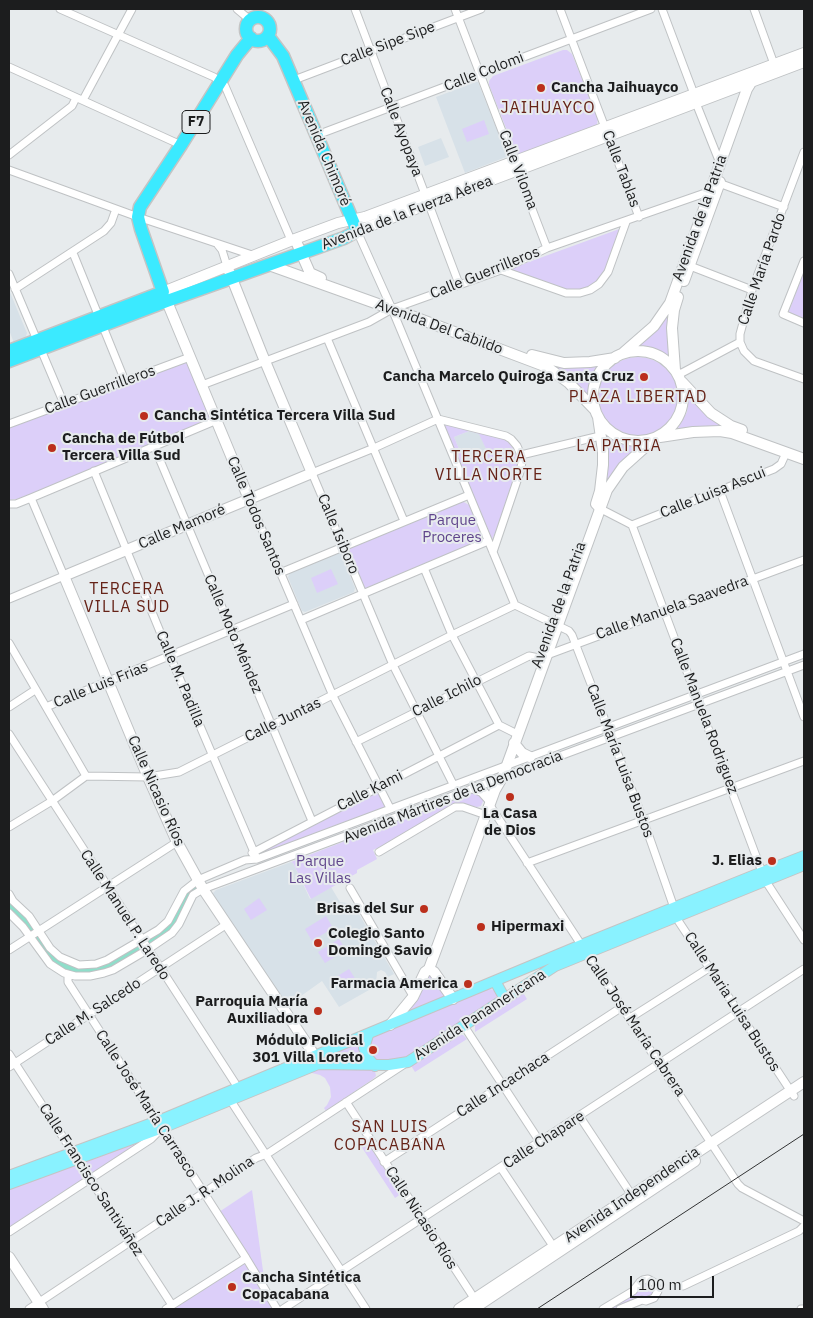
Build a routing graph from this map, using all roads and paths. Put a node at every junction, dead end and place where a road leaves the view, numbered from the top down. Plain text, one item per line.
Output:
1 (60, 9) edge
2 (132, 9) edge
3 (237, 9) edge
4 (355, 9) edge
5 (455, 9) edge
6 (481, 9) edge
7 (560, 9) edge
8 (651, 9) edge
9 (662, 9) edge
10 (754, 9) edge
11 (267, 14) edge
12 (459, 18) junction
13 (250, 20) junction
14 (118, 35) junction
15 (268, 36) junction
16 (251, 38) junction
17 (571, 40) junction
18 (371, 51) junction
19 (804, 52) edge
20 (804, 62) edge
21 (774, 64) junction
22 (9, 67) edge
23 (481, 74) junction
24 (756, 77) junction
25 (294, 80) junction
26 (221, 82) junction
27 (734, 89) junction
28 (744, 96) junction
29 (695, 98) junction
30 (79, 99) junction
31 (392, 107) junction
32 (607, 132) junction
33 (317, 135) junction
34 (181, 145) junction
35 (804, 152) edge
36 (9, 155) edge
37 (720, 162) junction
38 (516, 166) junction
39 (9, 170) edge
40 (716, 182) junction
41 (712, 194) junction
42 (427, 199) junction
43 (784, 207) junction
44 (116, 209) junction
45 (138, 217) junction
46 (639, 217) junction
47 (626, 222) junction
48 (354, 225) junction
49 (293, 239) junction
50 (218, 244) junction
51 (547, 248) junction
52 (73, 253) junction
53 (301, 254) junction
54 (252, 255) junction
55 (804, 260) edge
56 (269, 265) junction
57 (227, 266) junction
58 (690, 266) junction
59 (501, 270) junction
60 (9, 274) edge
61 (232, 279) junction
62 (459, 284) junction
63 (15, 289) junction
64 (752, 290) junction
65 (165, 296) junction
66 (393, 306) junction
67 (101, 321) junction
68 (804, 324) edge
69 (327, 338) junction
70 (740, 342) junction
71 (39, 345) junction
72 (9, 351) edge
73 (619, 356) junction
74 (190, 357) junction
75 (9, 361) edge
76 (265, 362) junction
77 (678, 375) junction
78 (804, 379) edge
79 (125, 381) junction
80 (202, 385) junction
81 (64, 404) junction
82 (597, 413) junction
83 (438, 419) junction
84 (217, 420) junction
85 (9, 424) edge
86 (600, 436) junction
87 (655, 439) junction
88 (154, 446) junction
89 (374, 448) junction
90 (786, 453) junction
91 (804, 453) edge
92 (521, 455) junction
93 (804, 459) edge
94 (94, 471) junction
95 (312, 473) junction
96 (720, 491) junction
97 (469, 495) junction
98 (31, 498) junction
99 (249, 498) junction
100 (9, 504) edge
101 (598, 507) junction
102 (404, 521) junction
103 (632, 525) junction
104 (187, 526) junction
105 (488, 542) junction
106 (343, 547) junction
107 (126, 551) junction
108 (492, 552) junction
109 (804, 560) edge
110 (424, 568) junction
111 (280, 573) junction
112 (64, 576) junction
113 (753, 578) junction
114 (363, 594) junction
115 (9, 599) edge
116 (294, 604) junction
117 (515, 605) junction
118 (664, 611) junction
119 (301, 620) junction
120 (555, 624) junction
121 (231, 631) junction
122 (452, 635) junction
123 (9, 643) edge
124 (576, 644) junction
125 (804, 654) edge
126 (170, 656) junction
127 (543, 656) junction
128 (784, 662) junction
129 (393, 665) junction
130 (804, 665) edge
131 (787, 672) junction
132 (476, 681) junction
133 (108, 682) junction
134 (35, 690) junction
135 (696, 695) junction
136 (333, 696) junction
137 (699, 704) junction
138 (9, 707) edge
139 (46, 707) junction
140 (416, 711) junction
141 (804, 717) edge
142 (272, 725) junction
143 (499, 726) junction
144 (607, 728) junction
145 (9, 734) edge
146 (514, 736) junction
147 (610, 738) junction
148 (356, 742) junction
149 (212, 756) junction
150 (438, 756) junction
151 (530, 757) junction
152 (804, 760) edge
153 (503, 766) junction
154 (86, 776) junction
155 (148, 777) junction
156 (497, 783) junction
157 (453, 784) junction
158 (379, 786) junction
159 (730, 787) junction
160 (474, 788) junction
161 (52, 801) junction
162 (490, 803) junction
163 (390, 808) junction
164 (486, 815) junction
165 (643, 819) junction
166 (312, 821) junction
167 (9, 827) edge
168 (177, 842) junction
169 (254, 851) junction
170 (379, 852) dead end
171 (804, 856) edge
172 (257, 859) junction
173 (245, 860) junction
174 (528, 863) junction
175 (804, 865) edge
176 (764, 876) junction
177 (198, 880) junction
178 (106, 886) junction
179 (350, 888) dead end
180 (203, 889) junction
181 (9, 894) edge
182 (676, 911) junction
183 (9, 913) edge
184 (227, 924) junction
185 (39, 930) junction
186 (29, 937) junction
187 (804, 940) edge
188 (142, 941) junction
189 (583, 949) junction
190 (9, 950) edge
191 (147, 950) junction
192 (159, 968) junction
193 (709, 968) junction
194 (804, 969) edge
195 (429, 970) junction
196 (68, 974) junction
197 (495, 982) junction
198 (413, 996) junction
199 (454, 999) junction
200 (505, 999) junction
201 (622, 1007) junction
202 (738, 1012) junction
203 (89, 1014) junction
204 (630, 1018) junction
205 (389, 1026) junction
206 (464, 1026) junction
207 (368, 1034) junction
208 (9, 1054) edge
209 (316, 1060) junction
210 (408, 1062) junction
211 (660, 1063) junction
212 (12, 1065) edge
213 (375, 1066) junction
214 (382, 1078) junction
215 (804, 1082) edge
216 (503, 1085) junction
217 (804, 1089) edge
218 (792, 1093) junction
219 (233, 1094) junction
220 (346, 1102) junction
221 (580, 1117) junction
222 (160, 1124) junction
223 (540, 1142) junction
224 (713, 1145) junction
225 (266, 1154) junction
226 (76, 1157) junction
227 (384, 1162) junction
228 (501, 1168) junction
229 (9, 1176) edge
230 (90, 1179) junction
231 (9, 1184) edge
232 (204, 1193) junction
233 (634, 1199) junction
234 (422, 1220) junction
235 (804, 1221) edge
236 (804, 1226) edge
237 (9, 1232) edge
238 (131, 1242) junction
239 (556, 1250) junction
240 (9, 1257) edge
241 (246, 1258) junction
242 (9, 1268) edge
243 (342, 1272) junction
244 (683, 1286) dead end
245 (477, 1306) edge
246 (36, 1307) edge
247 (169, 1307) edge
248 (277, 1309) edge
249 (283, 1309) edge
250 (366, 1309) edge
251 (459, 1309) edge
252 (603, 1309) edge
253 (620, 1309) edge

1 - 14 street
2 - 14 street
3 - 13 street
4 - 18 street, Calle Ayopaya
5 - 12 street, Calle Viloma
6 - 12 street, Calle Sipe Sipe
7 - 17 street, Calle Tablas
8 - 17 street, Calle Colomi
9 - 29 street
10 - 21 street
11 - 13 highway
11 - 15 highway
12 - 18 street, Calle Sipe Sipe
12 - 23 street, Calle Viloma
13 - 16 highway
14 - 26 street
14 - 30 street
15 - 16 highway
15 - 25 highway, Avenida Chimoré
16 - 26 highway, F7
17 - 23 street, Calle Colomi
17 - 32 street, Calle Tablas
18 - 25 street, Calle Sipe Sipe
18 - 31 street, Calle Ayopaya
19 - 21 main road, Avenida de la Fuerza Aérea
20 - 24 main road, Avenida de la Fuerza Aérea
21 - 24 main road, Avenida de la Fuerza Aérea
22 - 30 street
23 - 31 street, Calle Colomi
23 - 38 street, Calle Viloma
24 - 27 main road, Avenida de la Fuerza Aérea
24 - 28 main road, Avenida de la Patria
24 - 29 main road, Avenida de la Fuerza Aérea
24 - 40 main road, Avenida de la Patria
25 - 33 highway, Avenida Chimoré
26 - 34 highway, F7
26 - 49 street
27 - 28 main road
27 - 29 main road, Avenida de la Fuerza Aérea
28 - 37 main road, Avenida de la Patria
29 - 32 main road, Avenida de la Fuerza Aérea
29 - 37 street
30 - 34 street
30 - 36 street
31 - 33 street, Calle Colomi
31 - 42 street, Calle Ayopaya
32 - 38 main road, Avenida de la Fuerza Aérea
32 - 46 street, Calle Tablas
33 - 48 highway, Avenida Chimoré
34 - 45 highway, F7
35 - 43 street, Calle María Pardo
37 - 40 main road, Avenida de la Patria
38 - 42 main road, Avenida de la Fuerza Aérea
38 - 51 street, Calle Viloma
39 - 44 street
40 - 41 main road, Avenida de la Patria
40 - 43 street
41 - 46 street, Calle Guerrilleros
41 - 58 main road, Avenida de la Patria
41 - 73 main road, Avenida de la Patria
42 - 48 main road, Avenida de la Fuerza Aérea
42 - 62 street, Calle Ayopaya
43 - 64 street, Calle María Pardo
44 - 45 street
44 - 52 street
45 - 50 street
45 - 65 highway, Calle Todos Santos
46 - 47 street, Calle Guerrilleros
47 - 51 street, Calle Guerrilleros
47 - 59 street
48 - 49 main road, Avenida de la Fuerza Aérea
48 - 53 highway, Avenida de la Fuerza Aérea
48 - 66 street, Avenida Chimoré
49 - 53 main road, Avenida Del Cabildo
49 - 54 main road, Avenida de la Fuerza Aérea
50 - 54 street
50 - 57 street
51 - 59 street, Calle Guerrilleros
52 - 63 street
52 - 67 street
53 - 56 highway, Avenida de la Fuerza Aérea
53 - 66 main road, Avenida Del Cabildo
54 - 57 main road, Avenida de la Fuerza Aérea
55 - 68 street
56 - 61 highway, Avenida de la Fuerza Aérea
56 - 66 main road, Avenida Del Cabildo
57 - 61 main road
57 - 65 main road, Avenida de la Fuerza Aérea
58 - 64 street
58 - 77 main road, Avenida de la Patria
59 - 62 street, Calle Guerrilleros
60 - 63 street
61 - 65 highway, Avenida de la Fuerza Aérea
61 - 76 main road, Calle Isiboro
62 - 66 street, Calle Guerrilleros
63 - 71 street
64 - 70 street, Calle María Pardo
65 - 67 highway, Avenida de la Fuerza Aérea
65 - 74 main road, Calle Todos Santos
66 - 69 street, Calle Guerrilleros
66 - 73 main road, Avenida Del Cabildo
66 - 82 main road, Avenida Del Cabildo
66 - 83 street, Avenida Chimoré
67 - 71 highway, Avenida de la Fuerza Aérea
67 - 79 street
69 - 76 street, Calle Guerrilleros
69 - 89 street
70 - 77 street
70 - 78 street, Calle María Pardo
71 - 72 highway, Avenida de la Fuerza Aérea
71 - 75 highway, Avenida de la Fuerza Aérea
71 - 81 street
73 - 77 main road
73 - 82 main road
74 - 79 street, Calle Guerrilleros
74 - 80 main road, Calle Todos Santos
76 - 80 street, Calle Guerrilleros
76 - 95 main road, Calle Isiboro
77 - 87 main road
77 - 91 main road
79 - 81 street, Calle Guerrilleros
80 - 84 main road, Calle Todos Santos
81 - 85 street, Calle Guerrilleros
82 - 86 main road, Avenida de la Patria
82 - 87 main road
83 - 89 street, Calle Mamoré
83 - 92 street
83 - 97 street, Avenida Chimoré
84 - 88 street
84 - 99 main road, Calle Todos Santos
86 - 92 street
86 - 101 main road, Avenida de la Patria
87 - 90 main road
87 - 101 main road, Avenida de la Patria
88 - 94 street
88 - 104 street, Calle Moto Méndez
89 - 95 street, Calle Mamoré
89 - 102 street
90 - 93 main road
90 - 96 street, Calle Luisa Ascui
92 - 108 street
94 - 98 street
94 - 107 street, Calle M. Padilla
95 - 99 main road, Calle Mamoré
95 - 106 street, Calle Isiboro
96 - 103 street, Calle Luisa Ascui
96 - 113 street
97 - 102 street
97 - 105 street, Avenida Chimoré
98 - 100 street
98 - 112 street, Calle Nicasio Ríos
99 - 104 main road, Calle Mamoré
99 - 111 street, Calle Todos Santos
101 - 103 street
101 - 120 main road, Avenida de la Patria
102 - 106 street
103 - 118 street, Calle Manuela Rodriguez
104 - 107 main road, Calle Mamoré
104 - 121 street, Calle Moto Méndez
105 - 108 street, Avenida Chimoré
105 - 110 street
106 - 111 street
106 - 114 street, Calle Isiboro
107 - 112 main road, Calle Mamoré
107 - 126 street, Calle M. Padilla
108 - 117 street, Avenida Chimoré
109 - 113 street, Calle Manuela Saavedra
110 - 114 street
110 - 122 street
111 - 116 street, Calle Todos Santos
112 - 115 street, Calle Mamoré
112 - 133 main road, Calle Nicasio Ríos
113 - 118 street, Calle Manuela Saavedra
113 - 128 street
114 - 119 street
114 - 129 street, Calle Isiboro
116 - 119 street, Calle Todos Santos
116 - 121 street, Calle Luis Frias
117 - 120 street
117 - 122 street, Calle Juntas
118 - 124 street, Calle Manuela Saavedra
118 - 135 street, Calle Manuela Rodriguez
119 - 136 street, Calle Todos Santos
120 - 124 street, Calle María Luisa Bustos
120 - 127 main road, Avenida de la Patria
121 - 126 street, Calle Luis Frias
121 - 142 street, Calle Moto Méndez
122 - 129 street, Calle Juntas
122 - 132 street
123 - 134 street
124 - 127 street, Calle Manuela Saavedra
124 - 144 street, Calle María Luisa Bustos
125 - 128 street, Avenida Mártires de la Democracia
126 - 133 street, Calle Luis Frias
126 - 149 street, Calle M. Padilla
127 - 132 street, Calle Ichilo
127 - 146 main road, Avenida de la Patria
128 - 131 street
128 - 135 street, Avenida Mártires de la Democracia
129 - 136 street, Calle Juntas
129 - 140 street, Calle Isiboro
130 - 131 street, Avenida Mártires de la Democracia
131 - 137 street, Avenida Mártires de la Democracia
131 - 141 street
132 - 140 street, Calle Ichilo
132 - 143 street
133 - 139 street, Calle Luis Frias
133 - 155 main road, Calle Nicasio Ríos
134 - 138 street, Calle Luis Frias
134 - 139 street
135 - 137 street, Calle Manuela Rodriguez
135 - 144 street, Avenida Mártires de la Democracia
136 - 142 street, Calle Juntas
136 - 148 street, Calle Todos Santos
137 - 147 street, Avenida Mártires de la Democracia
137 - 159 street, Calle Manuela Rodriguez
139 - 154 street
140 - 148 street, Calle Ichilo
140 - 150 street, Calle Isiboro
142 - 149 street, Calle Juntas
142 - 166 street, Calle Moto Méndez
143 - 146 street
143 - 150 street, Calle Kami
144 - 147 street, Calle María Luisa Bustos
144 - 151 street, Avenida Mártires de la Democracia
145 - 161 street, Calle Manuel P. Laredo
146 - 151 main road
146 - 153 main road, Avenida de la Patria
147 - 156 street, Avenida Mártires de la Democracia
147 - 165 street, Calle María Luisa Bustos
148 - 158 street, Calle Todos Santos
149 - 155 street, Calle Juntas
149 - 169 street, Calle M. Padilla
150 - 157 street, Calle Isiboro
150 - 158 street, Calle Kami
151 - 153 street, Avenida Mártires de la Democracia
152 - 159 street
153 - 156 main road, Avenida de la Patria
153 - 157 street, Avenida Mártires de la Democracia
154 - 155 street, Calle Juntas
154 - 161 street
155 - 168 main road, Calle Nicasio Ríos
156 - 160 street, Avenida Mártires de la Democracia
156 - 162 main road, Avenida de la Patria
157 - 163 street, Avenida Mártires de la Democracia
158 - 163 street, Calle Todos Santos
158 - 166 street, Calle Kami
159 - 165 street
159 - 176 street, Calle Manuela Rodriguez
160 - 162 main road
160 - 180 street, Avenida Mártires de la Democracia
161 - 167 street
161 - 178 street, Calle Manuel P. Laredo
162 - 164 main road, Avenida de la Patria
162 - 174 street, Calle José María Cabrera
163 - 172 street, Avenida Mártires de la Democracia
164 - 170 street
164 - 195 main road, Avenida de la Patria
165 - 174 street
165 - 182 street, Calle María Luisa Bustos
166 - 169 street, Calle Kami
168 - 177 main road, Calle Nicasio Ríos
168 - 178 street
169 - 172 street, Calle M. Padilla
169 - 173 street, Calle Kami
171 - 176 main road, Avenida Panamericana
172 - 173 street, Avenida Mártires de la Democracia
173 - 177 street, Avenida Mártires de la Democracia
174 - 189 street, Calle José María Cabrera
175 - 176 main road, Avenida Panamericana
176 - 182 main road, Avenida Panamericana
176 - 187 street, Calle Manuela Rodriguez
177 - 180 main road, Calle Nicasio Ríos
177 - 188 street, Avenida Mártires de la Democracia
178 - 185 street
178 - 188 street, Calle Manuel P. Laredo
179 - 198 street
180 - 184 main road, Calle Nicasio Ríos
180 - 191 street, Avenida Mártires de la Democracia
181 - 185 street, Avenida Mártires de la Democracia
182 - 189 main road, Avenida Panamericana
182 - 193 street, Calle Maria Luisa Bustos
183 - 186 street, Avenida Mártires de la Democracia
184 - 192 street, Calle M. Salcedo
184 - 209 main road, Calle Nicasio Ríos
185 - 186 street
185 - 188 street, Avenida Mártires de la Democracia
186 - 190 street
186 - 196 street, Avenida Mártires de la Democracia
188 - 191 street, Calle Manuel P. Laredo
189 - 197 main road, Avenida Panamericana
189 - 200 main road, Avenida Panamericana
189 - 201 street, Calle José María Cabrera
191 - 192 street, Calle Manuel P. Laredo
191 - 196 street, Avenida Mártires de la Democracia
192 - 203 street, Calle M. Salcedo
192 - 219 street, Calle Manuel P. Laredo
193 - 202 street, Calle Maria Luisa Bustos
193 - 204 street
194 - 202 street, Calle Chapare
195 - 198 main road, Avenida de la Patria
195 - 199 main road
196 - 203 street, Calle José María Carrasco
197 - 199 main road, Avenida Panamericana
197 - 200 main road
198 - 205 main road, Avenida de la Patria
199 - 205 main road, Avenida Panamericana
200 - 206 main road, Avenida Panamericana
201 - 204 street, Calle José María Cabrera
201 - 216 street, Calle Incachaca
202 - 211 street, Calle Chapare
202 - 218 street, Calle Maria Luisa Bustos
203 - 212 street, Calle M. Salcedo
203 - 222 street, Calle José María Carrasco
204 - 211 street, Calle José María Cabrera
205 - 207 main road, Avenida Panamericana
206 - 210 main road, Avenida Panamericana
206 - 216 street
207 - 209 main road, Avenida Panamericana
207 - 213 main road
208 - 212 street, Calle Francisco Santiváñez
209 - 213 main road, Avenida Panamericana
209 - 219 main road, Avenida Panamericana
210 - 213 main road, Avenida Panamericana
210 - 214 street, Calle J. R. Molina
211 - 221 street, Calle Chapare
211 - 224 street, Calle José María Cabrera
212 - 226 street, Calle Francisco Santiváñez
213 - 214 street
214 - 220 street, Calle J. R. Molina
215 - 218 main road, Avenida Independencia
216 - 223 street
216 - 227 street, Calle Incachaca
217 - 218 main road, Avenida Independencia
218 - 224 main road, Avenida Independencia
219 - 222 main road, Avenida Panamericana
219 - 225 street, Calle Manuel P. Laredo
220 - 225 street, Calle J. R. Molina
220 - 227 street, Calle Nicasio Ríos
221 - 223 street, Calle Chapare
221 - 233 street
222 - 226 main road, Avenida Panamericana
222 - 230 street
222 - 232 street, Calle José María Carrasco
223 - 228 street, Calle Chapare
224 - 233 main road, Avenida Independencia
224 - 235 street, Calle José María Cabrera
225 - 232 street, Calle J. R. Molina
225 - 243 street, Calle Manuel P. Laredo
226 - 229 main road, Avenida Panamericana
226 - 230 street, Calle Francisco Santiváñez
226 - 231 main road, Avenida Panamericana
227 - 234 street, Calle Nicasio Ríos
228 - 234 street, Calle Chapare
228 - 239 street
230 - 237 street
230 - 238 street, Calle Francisco Santiváñez
232 - 238 street, Calle J. R. Molina
232 - 241 street, Calle José María Carrasco
233 - 239 main road, Avenida Independencia
234 - 243 street, Calle Chapare
234 - 245 street, Calle Nicasio Ríos
236 - 244 street
238 - 246 street, Calle J. R. Molina
238 - 247 street, Calle Francisco Santiváñez
239 - 245 main road, Avenida Independencia
240 - 246 main road
241 - 247 street
241 - 248 street, Calle José María Carrasco
242 - 246 main road
243 - 249 street, Calle Chapare
243 - 250 street, Calle Manuel P. Laredo
245 - 251 main road, Avenida Independencia
252 - 253 street

